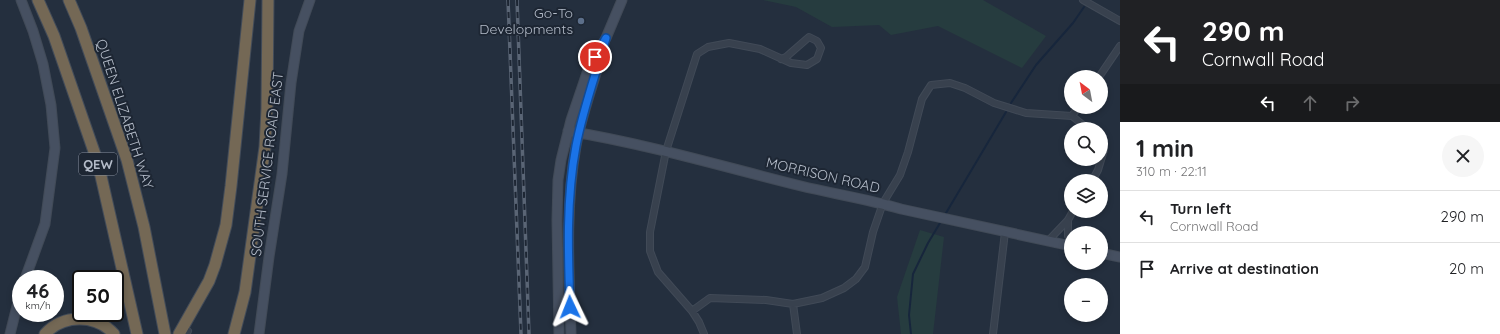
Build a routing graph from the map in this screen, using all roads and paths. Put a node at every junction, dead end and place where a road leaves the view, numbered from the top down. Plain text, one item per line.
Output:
1 (21, 0) edge
2 (38, 0) edge
3 (69, 0) edge
4 (250, 0) edge
5 (268, 0) edge
6 (310, 0) edge
7 (622, 0) edge
8 (1083, 0) edge
9 (1120, 22) edge
10 (606, 38) junction
11 (1120, 46) edge
12 (781, 58) junction
13 (1104, 70) edge
14 (1072, 116) joint
15 (1079, 122) edge
16 (568, 131) junction
17 (579, 133) junction
18 (666, 151) junction
19 (883, 203) junction
20 (1068, 220) joint
21 (1068, 226) edge
22 (1006, 232) junction
23 (1048, 241) junction
24 (1064, 244) edge
25 (1108, 254) edge
26 (1120, 257) edge
27 (28, 270) edge
28 (793, 304) junction
29 (692, 311) junction
30 (13, 322) edge
31 (185, 331) edge
32 (10, 334) edge
33 (45, 334) edge
34 (114, 334) edge
35 (137, 334) edge
36 (165, 334) edge
37 (234, 334) edge
38 (259, 334) edge
39 (559, 334) edge
40 (571, 334) edge
41 (704, 334) edge
42 (797, 334) edge
43 (993, 334) edge

1 - 27 street
2 - 35 highway, QEW
3 - 36 highway, QUEEN ELIZABETH WAY / QEW
4 - 31 highway
5 - 37 highway
6 - 38 street, SOUTH SERVICE ROAD EAST
7 - 10 street
8 - 9 street
10 - 16 street
10 - 17 street
11 - 13 street
12 - 12 street
12 - 18 street
14 - 15 street
14 - 19 street
16 - 17 street, MORRISON ROAD
16 - 39 street
17 - 18 street, MORRISON ROAD
17 - 40 street
18 - 19 street, MORRISON ROAD
18 - 29 street
19 - 22 street, MORRISON ROAD
19 - 28 street
20 - 21 street
20 - 23 street
22 - 23 street, MORRISON ROAD
22 - 43 street
23 - 24 street, MORRISON ROAD
25 - 26 street
28 - 29 street
28 - 42 street
29 - 41 street
30 - 32 street
33 - 34 highway

